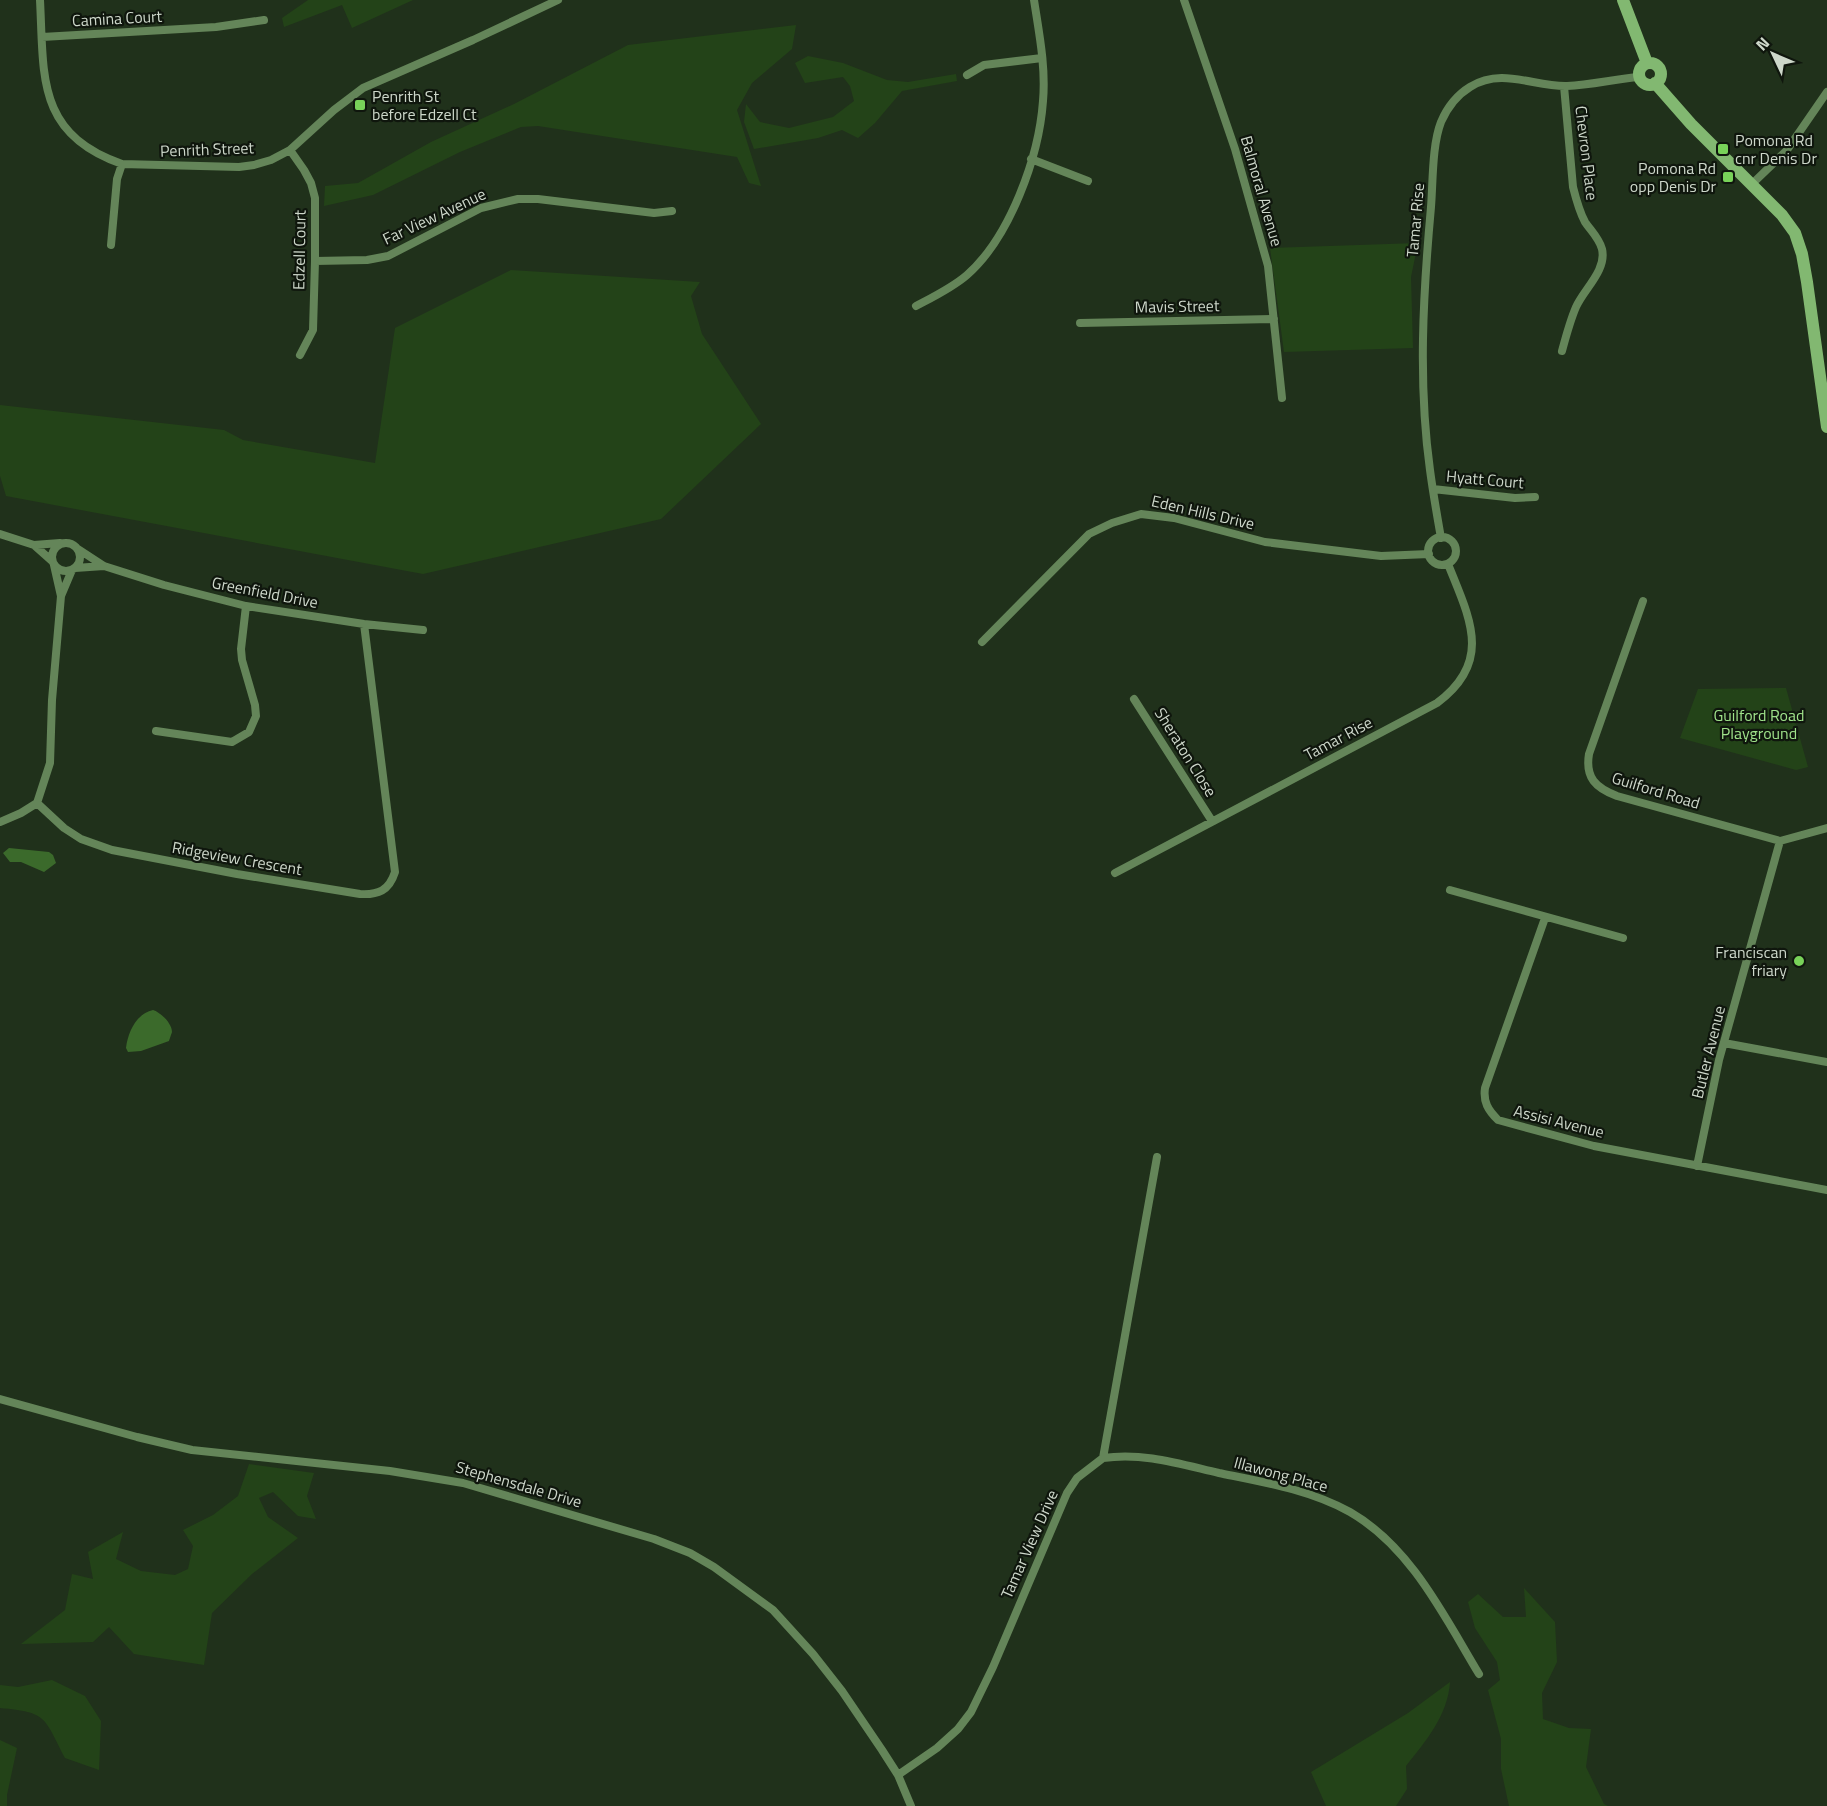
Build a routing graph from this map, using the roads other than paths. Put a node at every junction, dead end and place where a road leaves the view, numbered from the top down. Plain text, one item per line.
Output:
1 (40, 0) edge
2 (558, 0) edge
3 (1034, 0) edge
4 (1184, 0) edge
5 (1623, 0) edge
6 (264, 20) dead end
7 (42, 38) junction
8 (1042, 57) junction
9 (1647, 63) junction
10 (967, 75) dead end
11 (1639, 76) junction
12 (1655, 83) junction
13 (1564, 86) junction
14 (1827, 92) edge
15 (290, 150) junction
16 (1031, 159) junction
17 (122, 165) junction
18 (1088, 181) dead end
19 (1752, 184) junction
20 (672, 211) dead end
21 (111, 245) dead end
22 (315, 261) junction
23 (916, 306) dead end
24 (1274, 319) junction
25 (1080, 323) dead end
26 (1562, 351) dead end
27 (300, 355) dead end
28 (1282, 398) dead end
29 (1827, 427) edge
30 (1433, 489) junction
31 (1535, 497) dead end
32 (0, 534) edge
33 (1441, 538) junction
34 (62, 543) junction
35 (34, 545) junction
36 (78, 549) junction
37 (1429, 554) junction
38 (53, 563) junction
39 (1448, 564) junction
40 (104, 566) junction
41 (73, 569) junction
42 (62, 596) junction
43 (1643, 601) dead end
44 (246, 606) junction
45 (364, 624) junction
46 (423, 630) dead end
47 (982, 642) dead end
48 (1134, 699) dead end
49 (156, 731) dead end
50 (37, 803) junction
51 (1212, 821) junction
52 (0, 822) edge
53 (1827, 828) edge
54 (1780, 841) junction
55 (1115, 873) dead end
56 (1450, 890) dead end
57 (1545, 918) junction
58 (1623, 938) dead end
59 (1724, 1043) junction
60 (1827, 1062) edge
61 (1157, 1157) dead end
62 (1697, 1166) junction
63 (1827, 1190) edge
64 (0, 1399) edge
65 (1103, 1458) junction
66 (1479, 1674) dead end
67 (898, 1775) junction
68 (912, 1806) edge

1 - 7 street, Penrith Street
2 - 15 street, Penrith Street
3 - 8 street
4 - 24 street, Balmoral Avenue
5 - 9 street
6 - 7 street, Camina Court
7 - 17 street, Penrith Street
8 - 10 street
8 - 16 street
9 - 11 street
9 - 12 street
11 - 12 street
11 - 13 street, Tamar Rise
12 - 19 street
13 - 26 street, Chevron Place
13 - 30 street, Tamar Rise
14 - 19 street
15 - 17 street, Penrith Street
15 - 22 street, Edzell Court
16 - 18 street
16 - 23 street
17 - 21 street
19 - 29 street
20 - 22 street, Far View Avenue
22 - 27 street, Edzell Court
24 - 25 street, Mavis Street
24 - 28 street, Balmoral Avenue
30 - 31 street, Hyatt Court
30 - 33 street, Tamar Rise
32 - 35 street
33 - 37 street
33 - 39 street
34 - 35 street
34 - 36 street
34 - 38 street
35 - 38 street
36 - 40 street, Greenfield Drive
36 - 41 street
37 - 39 street
37 - 47 street, Eden Hills Drive
38 - 41 street
38 - 42 street
39 - 51 street, Tamar Rise
40 - 41 street, Greenfield Drive
40 - 44 street, Greenfield Drive
41 - 42 street
42 - 50 street
43 - 54 street, Guilford Road
44 - 45 street, Greenfield Drive
44 - 49 street
45 - 46 street, Greenfield Drive
45 - 50 street, Ridgeview Crescent
48 - 51 street, Sheraton Close
50 - 52 street
51 - 55 street, Tamar Rise
53 - 54 street
54 - 59 street, Butler Avenue
56 - 57 street
57 - 58 street
57 - 62 street, Assisi Avenue
59 - 60 street
59 - 62 street, Butler Avenue
61 - 65 street
62 - 63 street, Assisi Avenue
64 - 67 street, Stephensdale Drive
65 - 66 street, Illawong Place
65 - 67 street, Tamar View Drive
67 - 68 street, Stephensdale Drive

